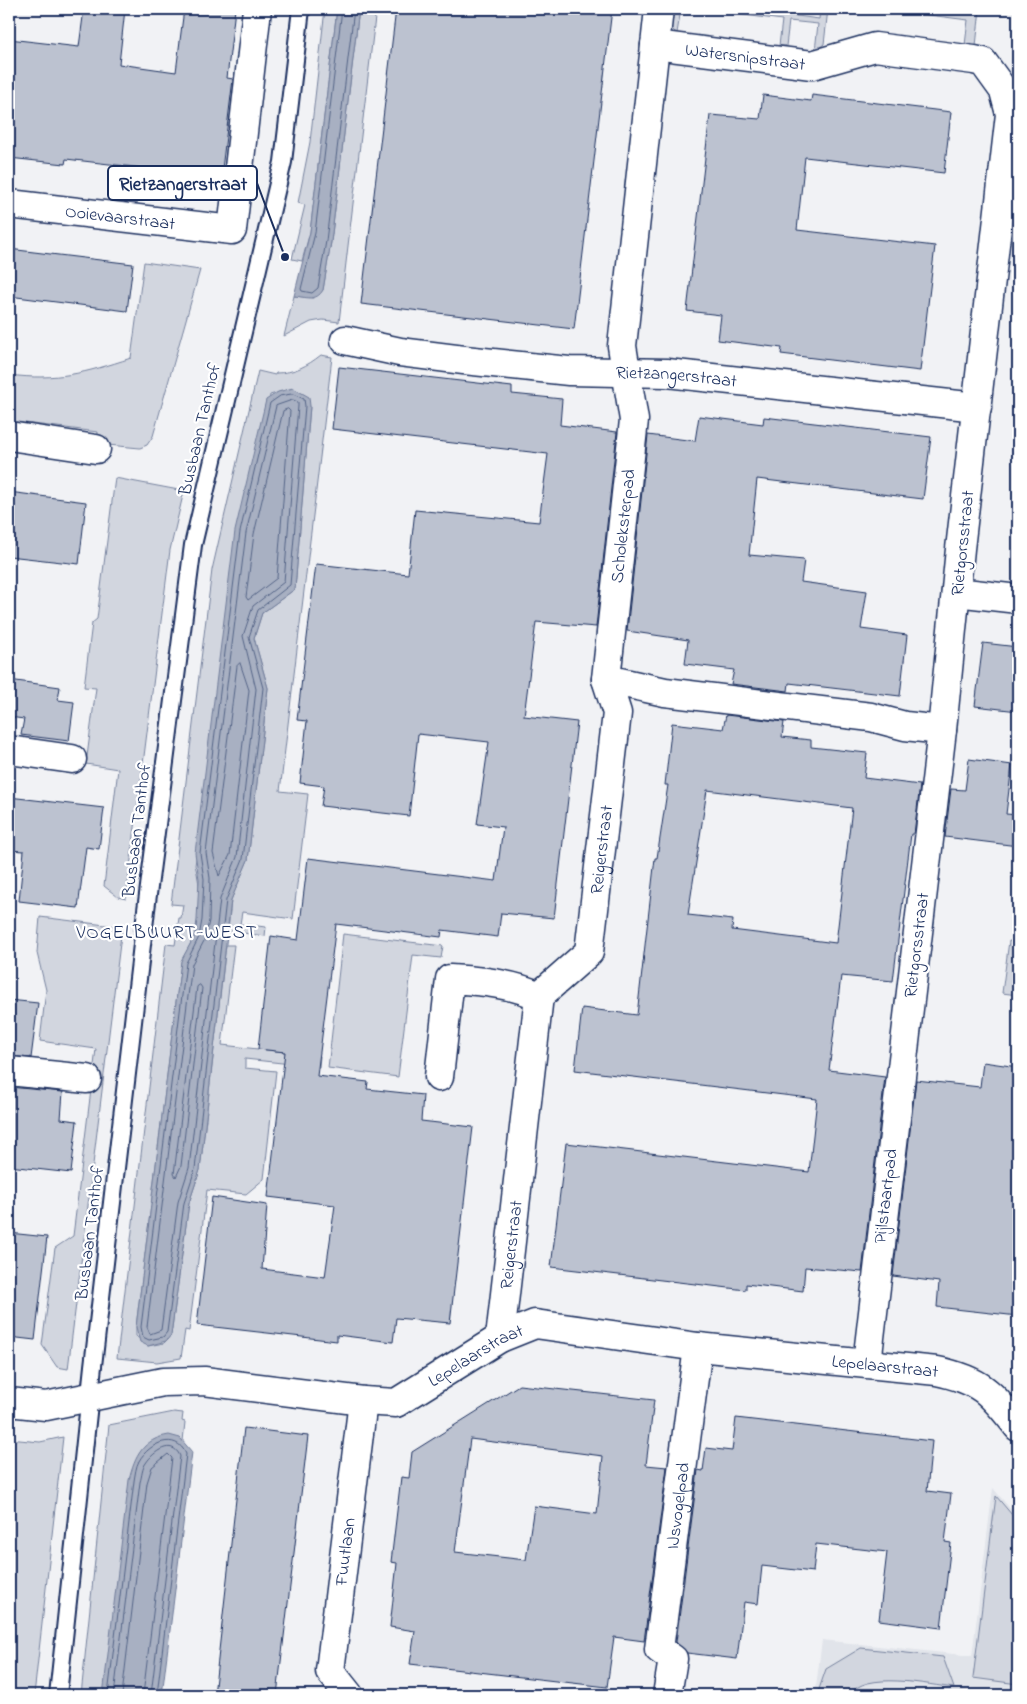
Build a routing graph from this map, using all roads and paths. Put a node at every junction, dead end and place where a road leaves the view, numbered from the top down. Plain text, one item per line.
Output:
1 (257, 9) edge
2 (301, 9) edge
3 (659, 9) edge
4 (655, 45) junction
5 (984, 62) joint
6 (9, 204) edge
7 (345, 340) dead end
8 (626, 372) junction
9 (977, 407) junction
10 (9, 436) edge
11 (96, 449) dead end
12 (956, 592) junction
13 (1018, 599) edge
14 (606, 679) junction
15 (942, 730) junction
16 (9, 750) edge
17 (72, 759) dead end
18 (539, 996) junction
19 (906, 1030) joint
20 (9, 1071) edge
21 (439, 1077) dead end
22 (87, 1079) dead end
23 (500, 1338) junction
24 (698, 1346) junction
25 (866, 1363) junction
26 (90, 1398) junction
27 (363, 1401) junction
28 (9, 1402) edge
29 (1018, 1427) edge
30 (58, 1695) edge
31 (349, 1695) edge
32 (667, 1695) edge

1 - 6 street, Ooievaarstraat
2 - 26 lane, Busbaan Tanthof
3 - 4 street
4 - 5 street, Watersnipstraat
4 - 8 street
5 - 9 street, Rietgorsstraat
7 - 8 street, Rietzangerstraat
8 - 9 street, Rietzangerstraat
8 - 14 street, Scholeksterpad
9 - 12 street, Rietgorsstraat
10 - 11 street
12 - 13 street
12 - 15 street, Rietgorsstraat
14 - 15 street
14 - 18 street, Reigerstraat
15 - 19 street, Rietgorsstraat
16 - 17 street
18 - 21 street
18 - 23 street, Reigerstraat
19 - 25 street, Pijlstaartpad
20 - 22 street
23 - 24 street, Lepelaarstraat
23 - 27 street, Lepelaarstraat
24 - 25 street, Lepelaarstraat
24 - 32 street, IJsvogelpad
25 - 29 street, Lepelaarstraat
26 - 27 street, Lepelaarstraat
26 - 28 street, Lepelaarstraat
26 - 30 lane, Busbaan Tanthof
27 - 31 street, Fuutlaan

